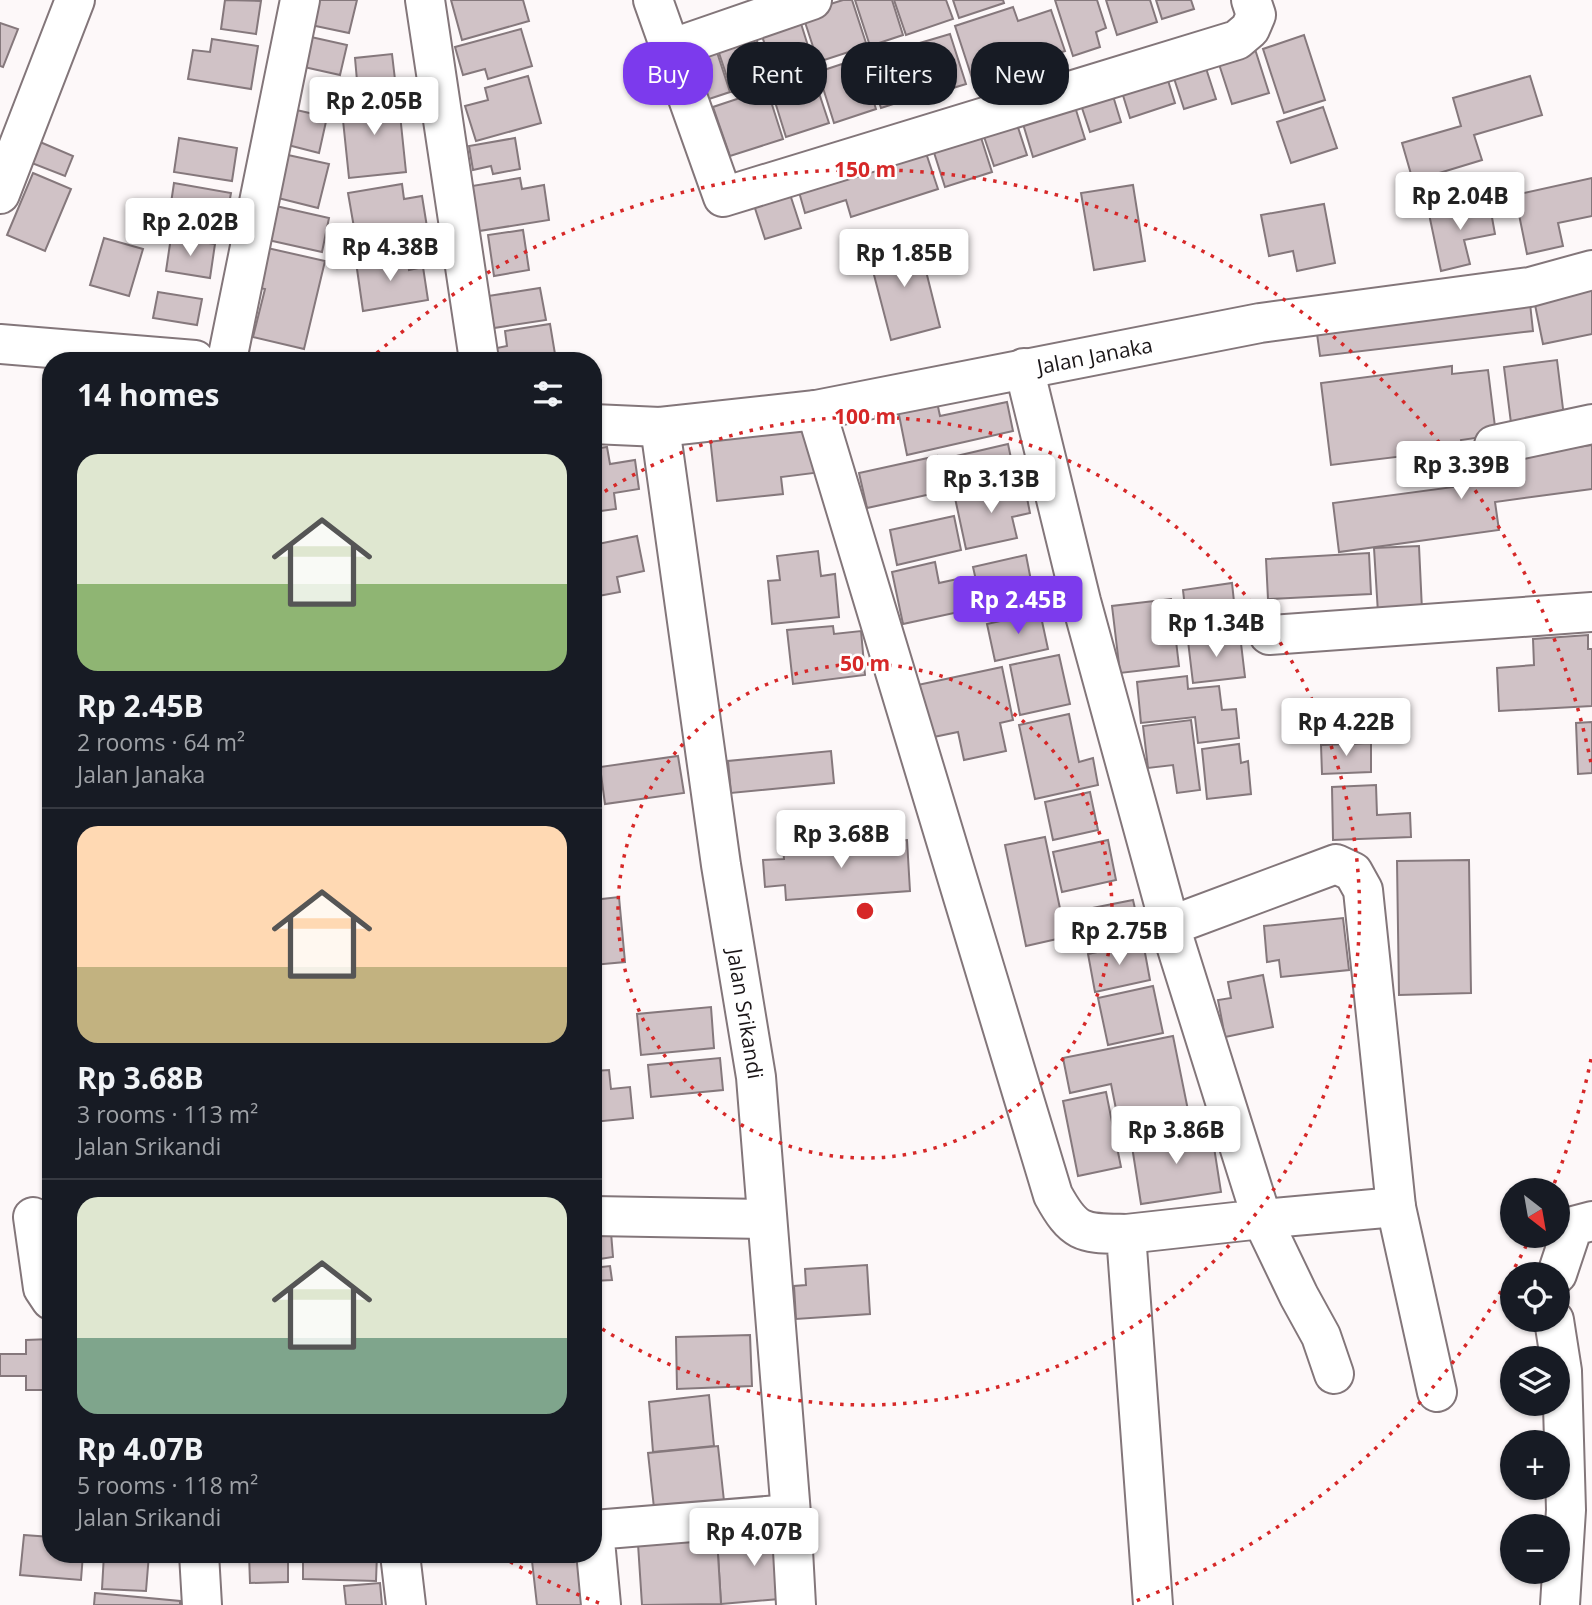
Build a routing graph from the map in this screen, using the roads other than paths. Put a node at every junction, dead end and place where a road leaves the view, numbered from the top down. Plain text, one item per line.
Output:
1 (75, 0) edge
2 (300, 0) edge
3 (425, 0) edge
4 (653, 0) edge
5 (812, 0) edge
6 (1251, 0) edge
7 (668, 42) edge
8 (690, 42) edge
9 (690, 105) edge
10 (0, 194) edge
11 (1592, 270) edge
12 (0, 344) edge
13 (98, 352) edge
14 (229, 352) edge
15 (478, 352) edge
16 (1024, 368) junction
17 (816, 410) junction
18 (602, 424) edge
19 (1592, 424) edge
20 (660, 427) junction
21 (1494, 445) dead end
22 (1592, 612) edge
23 (1269, 635) dead end
24 (1170, 926) junction
25 (1396, 1207) junction
26 (602, 1216) edge
27 (33, 1217) dead end
28 (768, 1219) junction
29 (1262, 1219) junction
30 (1592, 1221) edge
31 (1126, 1234) junction
32 (1560, 1262) edge
33 (42, 1281) edge
34 (1556, 1332) edge
35 (1334, 1374) dead end
36 (1437, 1392) dead end
37 (790, 1514) junction
38 (602, 1530) edge
39 (200, 1563) edge
40 (401, 1563) edge
41 (597, 1563) edge
42 (202, 1605) edge
43 (406, 1605) edge
44 (601, 1605) edge
45 (796, 1605) edge
46 (1153, 1605) edge
47 (1560, 1605) edge

1 - 10 street
2 - 14 street
3 - 15 street
4 - 7 street
5 - 8 street
6 - 9 street
11 - 16 street, Jalan Janaka
12 - 13 street
16 - 17 street, Jalan Janaka
16 - 24 street
17 - 20 street, Jalan Janaka
17 - 31 street
18 - 20 street, Jalan Janaka
19 - 21 street
20 - 28 street, Jalan Srikandi
22 - 23 street
24 - 25 street
24 - 29 street
25 - 29 street
25 - 36 street
26 - 28 street
27 - 33 street
28 - 37 street, Jalan Srikandi
29 - 31 street
29 - 35 street
30 - 32 street
31 - 46 street
34 - 47 street
37 - 38 street
37 - 45 street, Jalan Srikandi
39 - 42 street
40 - 43 street
41 - 44 street

